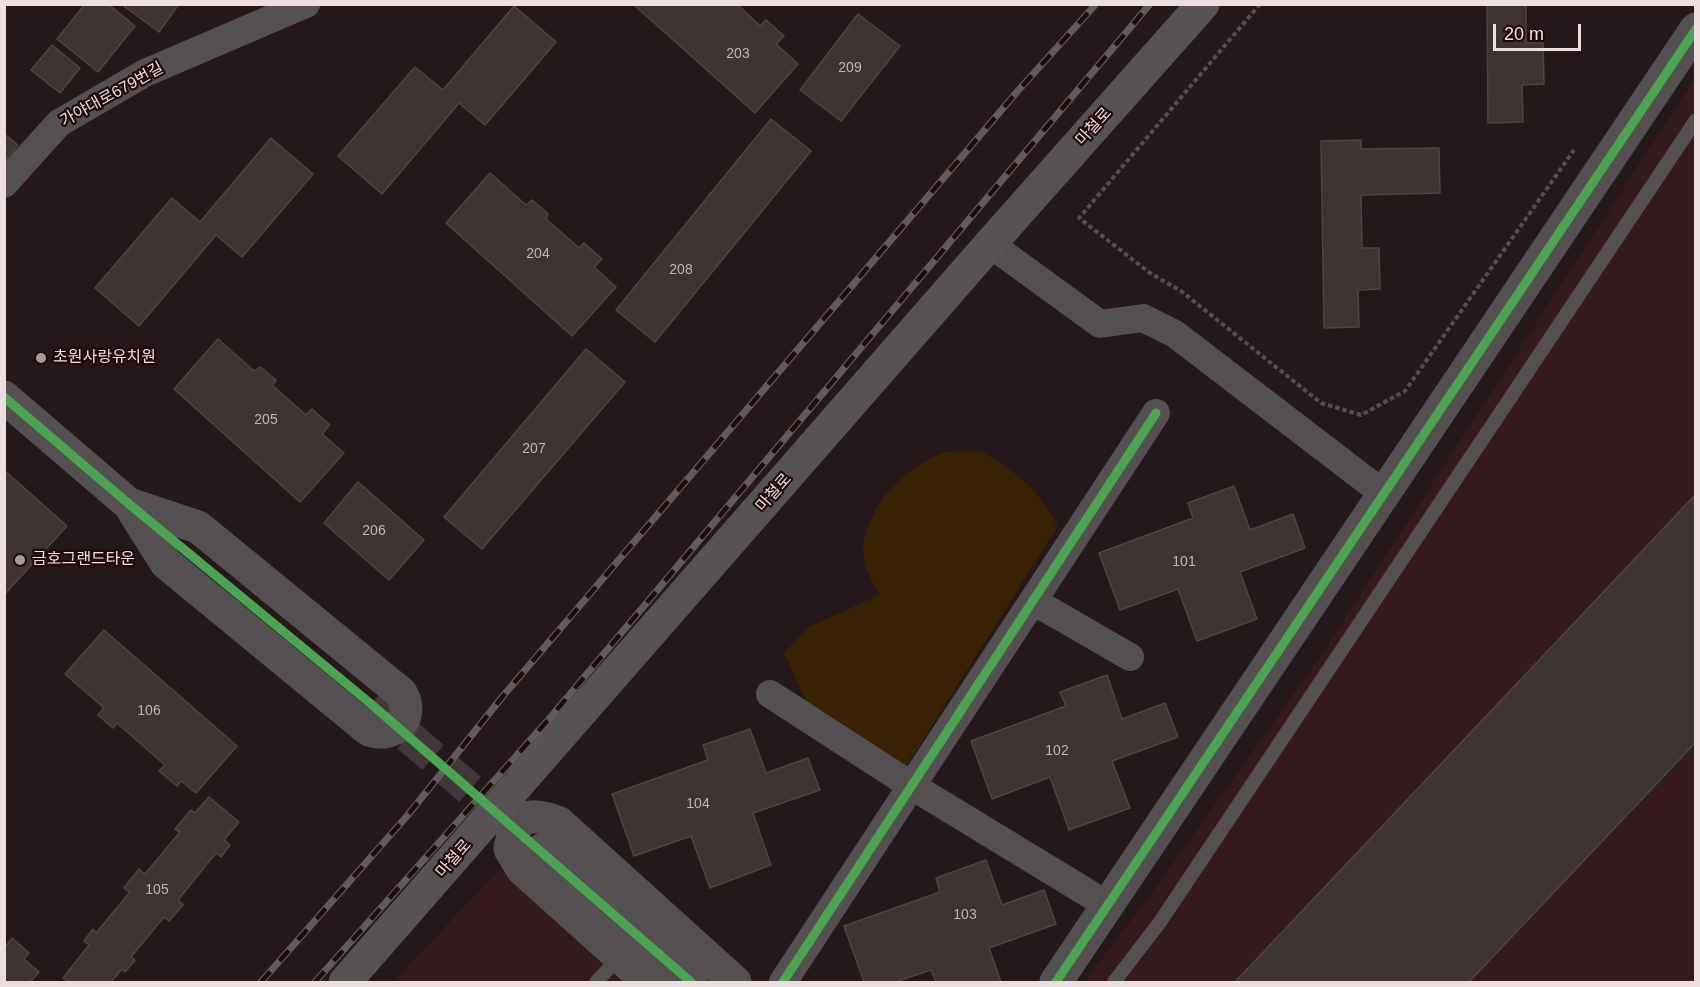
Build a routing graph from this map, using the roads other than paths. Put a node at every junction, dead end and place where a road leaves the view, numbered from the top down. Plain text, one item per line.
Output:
1 (306, 4) edge
2 (1203, 4) edge
3 (1695, 29) edge
4 (1695, 123) edge
5 (4, 184) edge
6 (990, 244) junction
7 (4, 397) edge
8 (1156, 413) dead end
9 (1384, 495) junction
10 (129, 504) junction
11 (1033, 601) junction
12 (1130, 657) dead end
13 (770, 694) dead end
14 (371, 704) tunnel mouth
15 (912, 786) junction
16 (504, 821) junction
17 (541, 850) tunnel mouth
18 (1109, 906) junction
19 (620, 957) junction
20 (345, 982) edge
21 (597, 982) edge
22 (648, 982) edge
23 (691, 982) edge
24 (735, 982) edge
25 (783, 982) edge
26 (1056, 982) edge
27 (1114, 982) edge

1 - 5 street, 가야대로679번길
2 - 6 main road, 마철로
3 - 9 street
4 - 27 lane
6 - 9 street
6 - 16 main road, 마철로
7 - 10 street
8 - 11 street
9 - 18 street
10 - 10 street
10 - 14 street
11 - 12 street
11 - 15 street
13 - 15 street
15 - 18 street
15 - 25 street
16 - 19 street
16 - 20 main road, 마철로
16 - 24 street
17 - 23 street
18 - 26 street
19 - 21 lane
19 - 22 street

